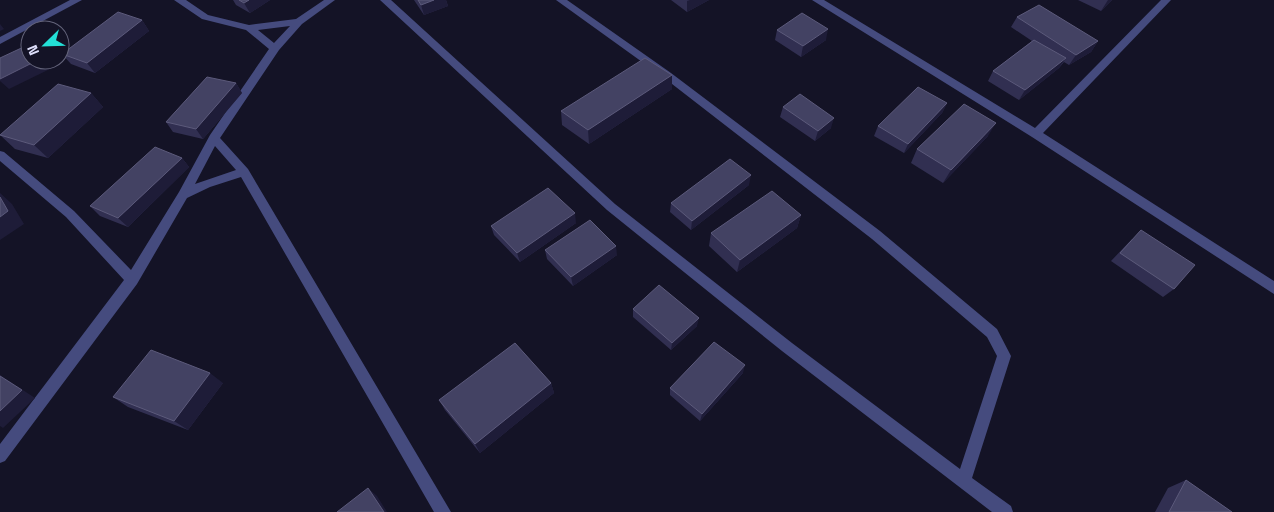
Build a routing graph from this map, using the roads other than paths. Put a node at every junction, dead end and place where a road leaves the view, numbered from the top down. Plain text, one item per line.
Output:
1 (77, 0) edge
2 (179, 0) edge
3 (330, 0) edge
4 (385, 0) edge
5 (561, 0) edge
6 (817, 0) edge
7 (1166, 0) edge
8 (299, 22) junction
9 (249, 28) junction
10 (0, 41) edge
11 (275, 48) junction
12 (1036, 134) junction
13 (214, 138) junction
14 (0, 155) edge
15 (244, 172) junction
16 (183, 195) junction
17 (132, 280) junction
18 (1274, 288) edge
19 (0, 456) edge
20 (964, 480) junction
21 (443, 512) edge
22 (1005, 512) edge

1 - 10 street
2 - 9 street
3 - 8 street
4 - 20 street
5 - 20 street
6 - 12 street
7 - 12 street
8 - 9 street
8 - 11 street
9 - 11 street
11 - 13 street
12 - 18 street
13 - 15 street
13 - 16 street
14 - 17 street
15 - 16 street
15 - 21 street
16 - 17 street
17 - 19 street
20 - 22 street

